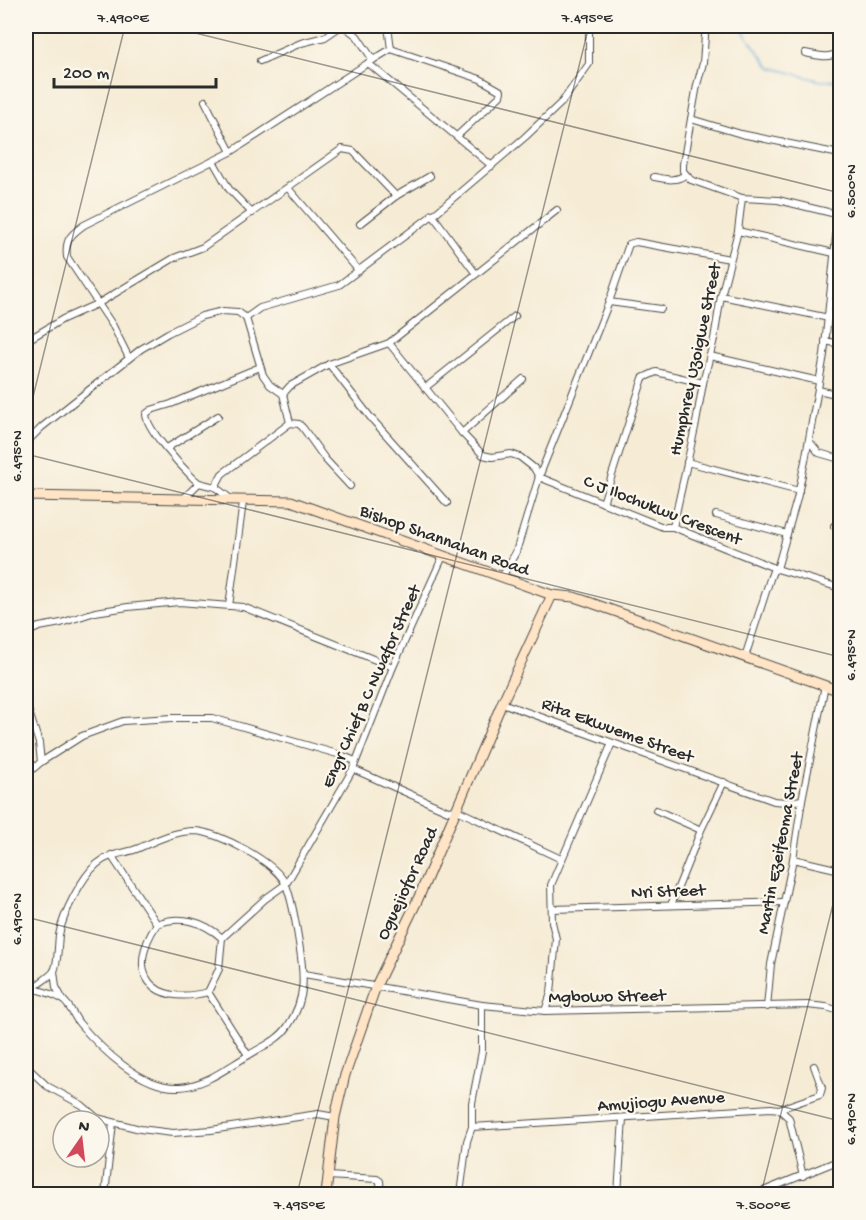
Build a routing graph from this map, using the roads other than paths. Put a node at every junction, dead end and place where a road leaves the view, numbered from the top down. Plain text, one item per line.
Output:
1 (342, 26) edge
2 (388, 26) edge
3 (589, 26) edge
4 (705, 36) dead end
5 (391, 49) junction
6 (840, 51) edge
7 (805, 53) dead end
8 (260, 61) dead end
9 (371, 61) junction
10 (205, 101) dead end
11 (691, 119) junction
12 (457, 136) junction
13 (231, 152) junction
14 (840, 154) edge
15 (213, 161) junction
16 (492, 166) junction
17 (686, 175) junction
18 (430, 176) dead end
19 (654, 177) dead end
20 (288, 188) junction
21 (396, 196) junction
22 (742, 198) junction
23 (557, 210) dead end
24 (252, 213) junction
25 (432, 214) junction
26 (840, 215) edge
27 (360, 224) dead end
28 (738, 231) junction
29 (834, 253) junction
30 (730, 259) junction
31 (359, 271) junction
32 (476, 274) junction
33 (831, 288) junction
34 (840, 290) edge
35 (722, 296) junction
36 (609, 302) junction
37 (99, 303) junction
38 (661, 309) dead end
39 (515, 316) dead end
40 (246, 318) junction
41 (828, 318) junction
42 (26, 341) edge
43 (825, 341) junction
44 (389, 343) junction
45 (840, 344) edge
46 (710, 356) junction
47 (129, 358) junction
48 (329, 364) junction
49 (260, 367) junction
50 (524, 379) dead end
51 (819, 381) junction
52 (703, 383) junction
53 (425, 388) junction
54 (818, 390) junction
55 (283, 394) junction
56 (840, 395) edge
57 (218, 416) dead end
58 (290, 423) junction
59 (462, 433) junction
60 (808, 441) junction
61 (26, 443) edge
62 (167, 448) junction
63 (840, 459) edge
64 (687, 462) junction
65 (539, 477) junction
66 (199, 483) junction
67 (350, 486) dead end
68 (215, 487) junction
69 (799, 491) junction
70 (26, 496) edge
71 (183, 499) junction
72 (238, 501) junction
73 (447, 503) dead end
74 (603, 503) junction
75 (716, 515) dead end
76 (673, 527) junction
77 (788, 534) junction
78 (442, 558) junction
79 (777, 569) junction
80 (502, 577) junction
81 (840, 588) edge
82 (552, 595) junction
83 (229, 606) junction
84 (26, 633) edge
85 (745, 657) junction
86 (393, 667) junction
87 (825, 685) junction
88 (840, 691) edge
89 (502, 703) junction
90 (26, 704) edge
91 (612, 743) junction
92 (355, 761) junction
93 (41, 762) junction
94 (353, 769) junction
95 (26, 774) edge
96 (724, 782) junction
97 (802, 800) junction
98 (457, 810) junction
99 (656, 810) dead end
100 (701, 830) junction
101 (111, 855) junction
102 (793, 859) junction
103 (561, 860) junction
104 (840, 870) edge
105 (286, 884) junction
106 (784, 902) junction
107 (671, 905) junction
108 (553, 909) junction
109 (157, 924) junction
110 (222, 938) junction
111 (54, 971) junction
112 (304, 974) junction
113 (376, 986) junction
114 (29, 988) edge
115 (208, 992) junction
116 (63, 1000) junction
117 (482, 1005) junction
118 (767, 1007) junction
119 (545, 1011) junction
120 (840, 1011) edge
121 (248, 1055) junction
122 (26, 1062) edge
123 (814, 1066) dead end
124 (779, 1109) junction
125 (334, 1117) junction
126 (623, 1118) junction
127 (113, 1123) junction
128 (472, 1126) junction
129 (840, 1160) edge
130 (328, 1176) junction
131 (803, 1176) junction
132 (105, 1194) edge
133 (326, 1194) edge
134 (381, 1194) edge
135 (460, 1194) edge
136 (618, 1194) edge
137 (756, 1194) edge

1 - 8 street
1 - 9 street
2 - 5 street
3 - 16 street
4 - 11 street
5 - 9 street
5 - 12 street
6 - 7 street
9 - 12 street
9 - 13 street
10 - 13 street
11 - 14 street
11 - 17 street
12 - 16 street
13 - 15 street
15 - 24 street
15 - 37 street
16 - 25 street
17 - 19 street
17 - 22 street
18 - 21 street
20 - 21 street
20 - 24 street
20 - 31 street
21 - 27 street
22 - 26 street
22 - 28 street, Humphrey Uzoigwe Street
23 - 32 street
24 - 37 street
25 - 31 street
25 - 32 street
26 - 29 street
28 - 29 street
28 - 30 street, Humphrey Uzoigwe Street
29 - 33 street
30 - 35 street, Humphrey Uzoigwe Street
30 - 36 street
31 - 40 street
32 - 44 street
33 - 34 street
33 - 41 street
35 - 41 street
35 - 46 street, Humphrey Uzoigwe Street
36 - 38 street
36 - 65 street
37 - 42 street
37 - 47 street
39 - 53 street
40 - 47 street
40 - 49 street
41 - 43 street
43 - 45 street
43 - 51 street
44 - 48 street
44 - 53 street
46 - 51 street
46 - 52 street, Humphrey Uzoigwe Street
47 - 61 street
48 - 55 street
48 - 73 street
49 - 55 street
49 - 62 street
50 - 59 street
51 - 54 street
52 - 64 street, Humphrey Uzoigwe Street
52 - 74 street
53 - 59 street
54 - 56 street
54 - 60 street
55 - 58 street
57 - 62 street
58 - 67 street
58 - 68 street
59 - 65 street
60 - 63 street
60 - 69 street
62 - 66 street
64 - 69 street
64 - 76 street, Humphrey Uzoigwe Street
65 - 74 street, C J Ilochukwu Crescent
65 - 80 street
66 - 68 street
66 - 71 street
68 - 72 street
69 - 77 street
70 - 71 main road, Bishop Shannahan Road
71 - 72 main road, Bishop Shannahan Road
72 - 78 main road, Bishop Shannahan Road
72 - 83 street
74 - 76 street, C J Ilochukwu Crescent
75 - 77 street
76 - 79 street, C J Ilochukwu Crescent
77 - 79 street
78 - 80 main road, Bishop Shannahan Road
78 - 86 street, Engr Chief B C Nwafor Street
79 - 81 street, C J Ilochukwu Crescent
79 - 85 street
80 - 82 main road, Bishop Shannahan Road
82 - 85 main road, Bishop Shannahan Road
82 - 89 main road, Oguejiofor Road
83 - 84 street
83 - 86 street
85 - 87 main road, Bishop Shannahan Road
86 - 92 street, Engr Chief B C Nwafor Street
87 - 88 main road, Bishop Shannahan Road
87 - 97 street, Martin Ezeifeoma Street
89 - 91 street, Rita Ekwueme Street
89 - 98 main road, Oguejiofor Road
90 - 93 street
91 - 96 street, Rita Ekwueme Street
91 - 103 street
92 - 93 street
92 - 94 street, Engr Chief B C Nwafor Street
93 - 95 street
94 - 98 street
94 - 105 street, Engr Chief B C Nwafor Street
96 - 97 street, Rita Ekwueme Street
96 - 100 street
97 - 102 street, Martin Ezeifeoma Street
98 - 103 street
98 - 113 main road, Oguejiofor Road
99 - 100 street
100 - 107 street
101 - 105 street
101 - 109 street
101 - 111 street
102 - 104 street
102 - 106 street, Martin Ezeifeoma Street
103 - 108 street
105 - 110 street
105 - 112 street
106 - 107 street, Nri Street
106 - 118 street, Martin Ezeifeoma Street
107 - 108 street, Nri Street
108 - 119 street
109 - 110 street
109 - 115 street
110 - 115 street
111 - 114 street
111 - 116 street
112 - 113 street, Mgbowo Street
112 - 121 street
113 - 117 street, Mgbowo Street
113 - 125 main road, Oguejiofor Road
114 - 116 street
115 - 121 street
116 - 121 street
117 - 119 street, Mgbowo Street
117 - 128 street
118 - 119 street, Mgbowo Street
118 - 120 street, Mgbowo Street
122 - 127 street
123 - 124 street, Amujiogu Avenue
124 - 126 street, Amujiogu Avenue
124 - 131 street
125 - 127 street
125 - 130 main road, Oguejiofor Road
126 - 128 street, Amujiogu Avenue
126 - 136 street
127 - 132 street
128 - 135 street
129 - 131 street
130 - 133 main road, Oguejiofor Road
130 - 134 street
131 - 137 street

